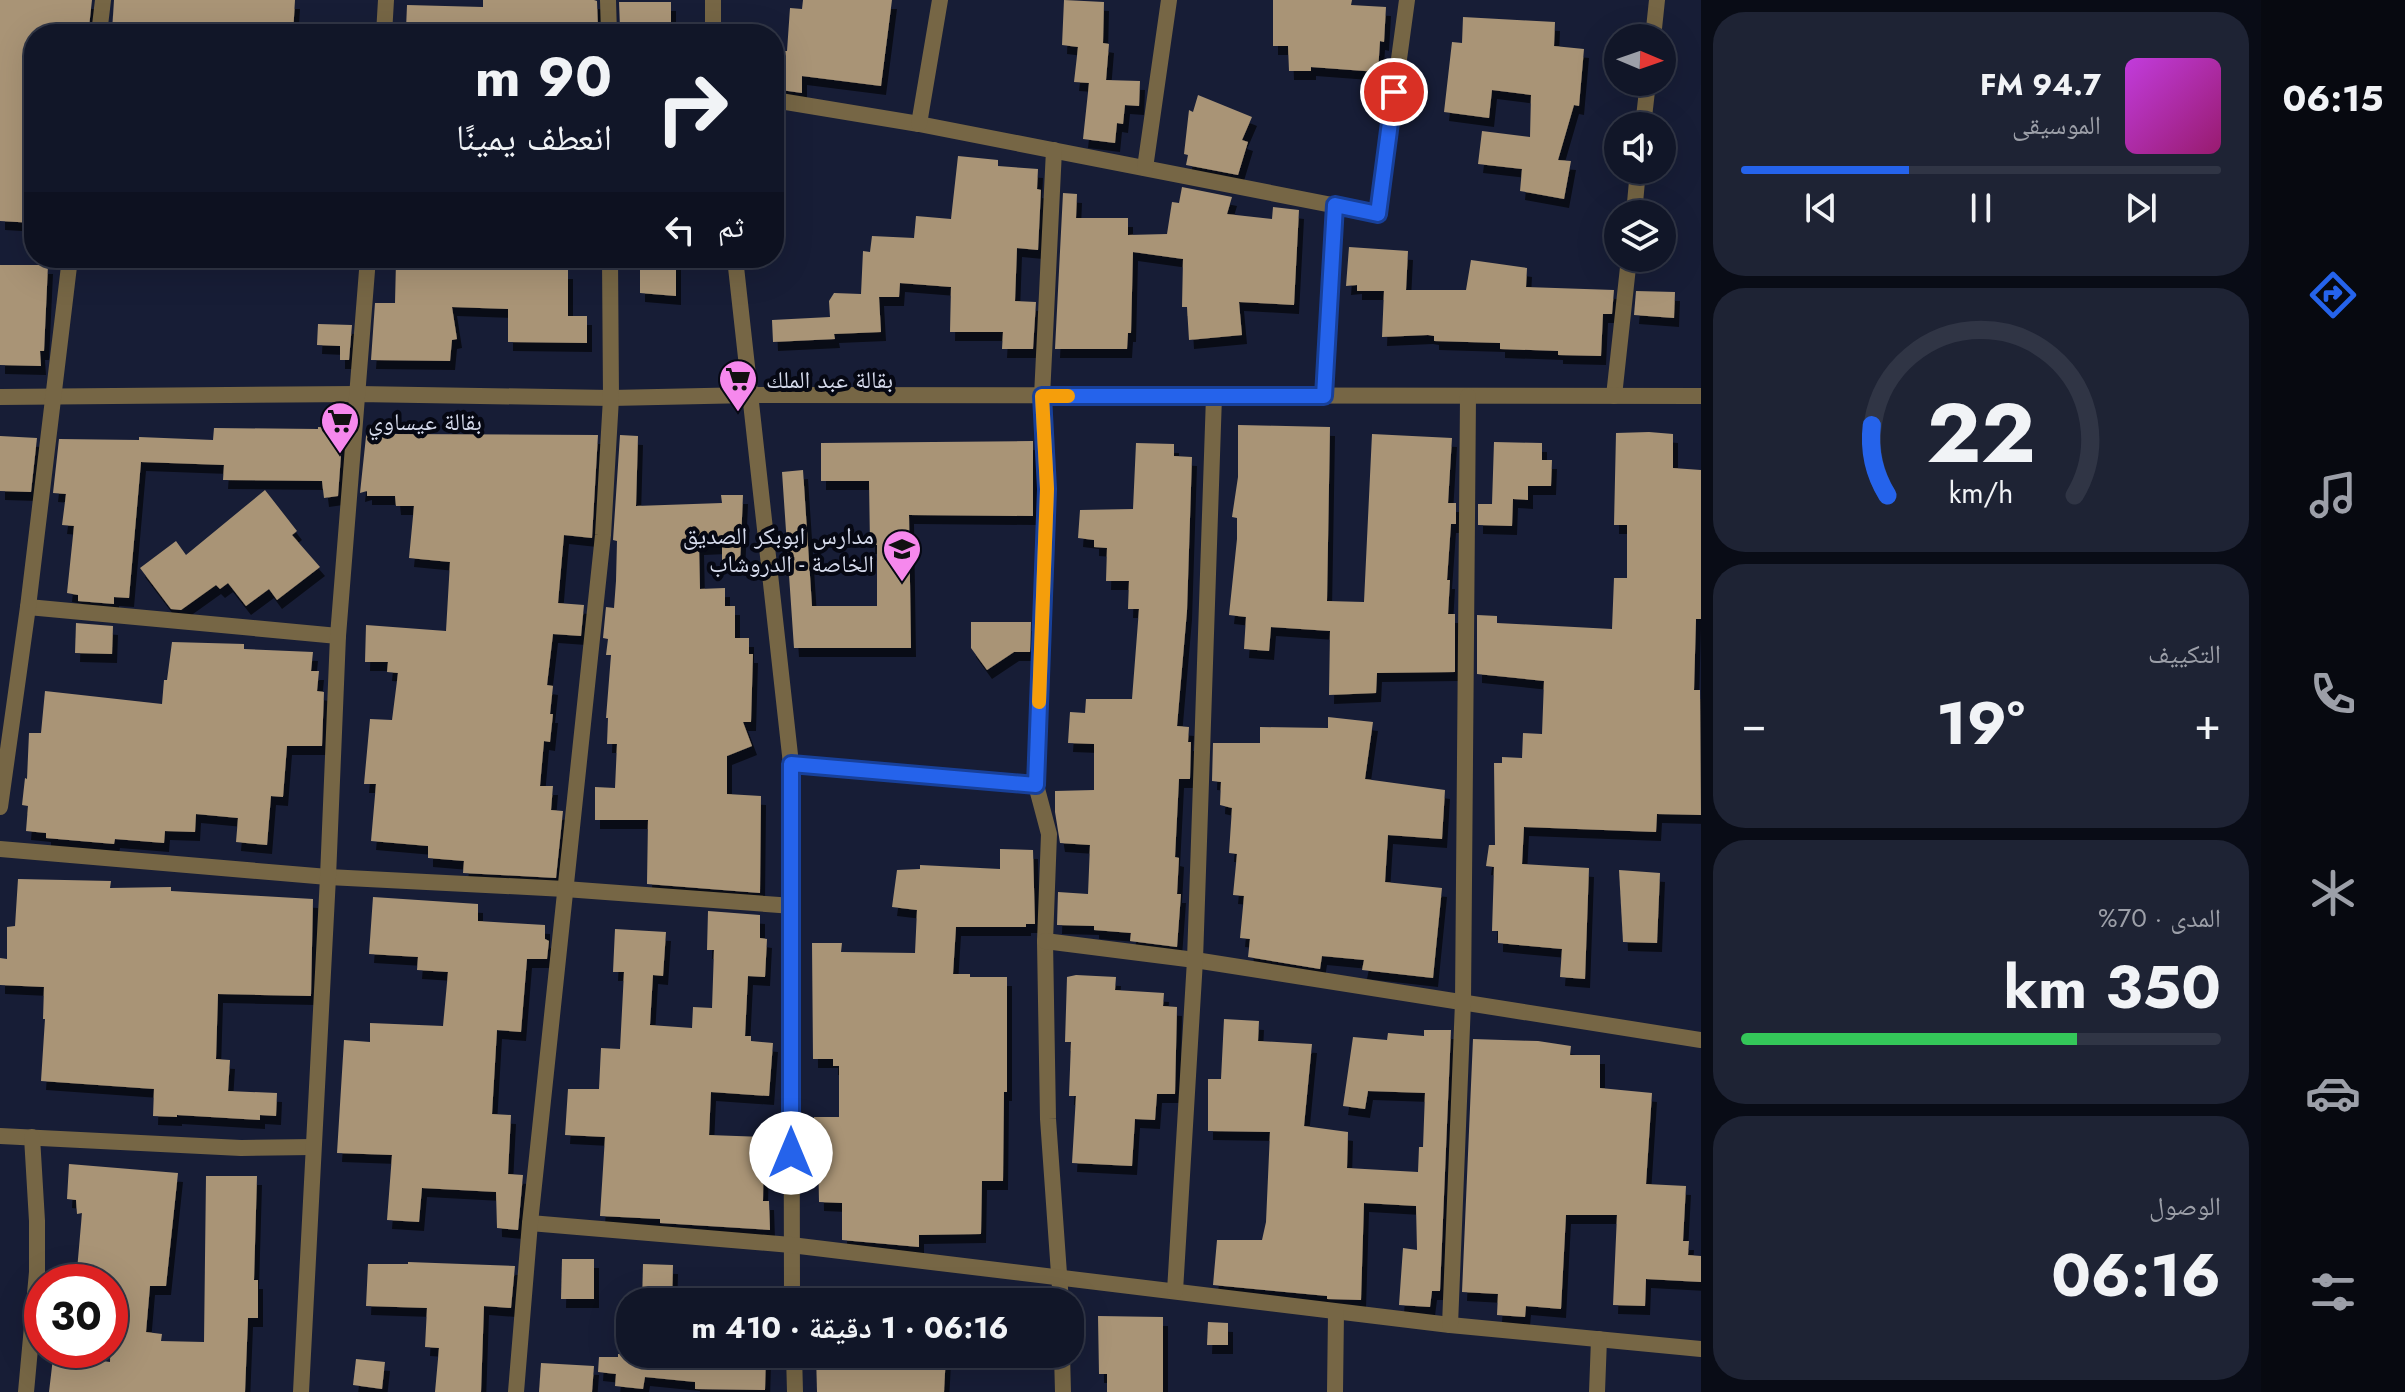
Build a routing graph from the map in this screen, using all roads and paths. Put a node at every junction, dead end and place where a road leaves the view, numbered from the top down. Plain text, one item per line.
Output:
1 (103, 0) edge
2 (386, 0) edge
3 (608, 0) edge
4 (713, 0) edge
5 (940, 0) edge
6 (1169, 0) edge
7 (1407, 0) edge
8 (1657, 0) edge
9 (100, 24) edge
10 (385, 24) edge
11 (609, 24) edge
12 (713, 24) edge
13 (1654, 24) edge
14 (784, 102) edge
15 (919, 124) junction
16 (1054, 150) junction
17 (1145, 168) junction
18 (1335, 205) junction
19 (69, 268) edge
20 (367, 268) edge
21 (610, 268) edge
22 (736, 268) edge
23 (1627, 272) edge
24 (358, 394) junction
25 (751, 395) junction
26 (1042, 396) junction
27 (1214, 396) junction
28 (1324, 396) junction
29 (1468, 396) junction
30 (1614, 396) junction
31 (1701, 396) edge
32 (0, 397) edge
33 (53, 398) junction
34 (611, 398) junction
35 (28, 607) junction
36 (338, 636) junction
37 (791, 764) junction
38 (1036, 785) junction
39 (0, 807) edge
40 (0, 849) edge
41 (328, 877) junction
42 (565, 889) junction
43 (793, 906) junction
44 (1045, 941) junction
45 (1195, 960) junction
46 (1463, 1002) junction
47 (1701, 1040) edge
48 (0, 1136) edge
49 (32, 1137) junction
50 (313, 1147) junction
51 (530, 1223) junction
52 (791, 1245) junction
53 (1060, 1276) junction
54 (792, 1288) edge
55 (1060, 1288) edge
56 (1175, 1291) junction
57 (1336, 1312) junction
58 (1450, 1325) junction
59 (1599, 1339) junction
60 (1701, 1349) edge
61 (794, 1368) edge
62 (1062, 1368) edge
63 (26, 1392) edge
64 (301, 1392) edge
65 (516, 1392) edge
66 (795, 1392) edge
67 (1063, 1392) edge
68 (1335, 1392) edge
69 (1597, 1392) edge

1 - 9 street
2 - 10 street
3 - 11 street
4 - 12 street
5 - 15 street
6 - 17 street
7 - 18 street
8 - 13 street
14 - 15 street
15 - 16 street
16 - 17 street
16 - 26 street
17 - 18 street
18 - 28 street
19 - 33 street
20 - 24 street
21 - 34 street
22 - 25 street
23 - 30 street
24 - 33 street
24 - 34 street
24 - 36 street
25 - 26 street
25 - 34 street
25 - 37 street
26 - 27 street
26 - 38 street
27 - 28 street
27 - 45 street
28 - 29 street
29 - 30 street
29 - 46 street
30 - 31 street
32 - 33 street
33 - 35 street
34 - 42 street
35 - 36 street
35 - 39 street
36 - 41 street
37 - 38 street
37 - 43 street
38 - 44 street
40 - 41 street
41 - 42 street
41 - 50 street
42 - 43 street
42 - 51 street
43 - 52 street
44 - 45 street
44 - 53 street
45 - 46 street
45 - 56 street
46 - 47 street
46 - 58 street
48 - 49 street
49 - 50 street
49 - 63 street
50 - 64 street
51 - 52 street
51 - 65 street
52 - 53 street
52 - 54 street
53 - 55 street
53 - 56 street
56 - 57 street
57 - 58 street
57 - 68 street
58 - 59 street
59 - 60 street
59 - 69 street
61 - 66 street
62 - 67 street

